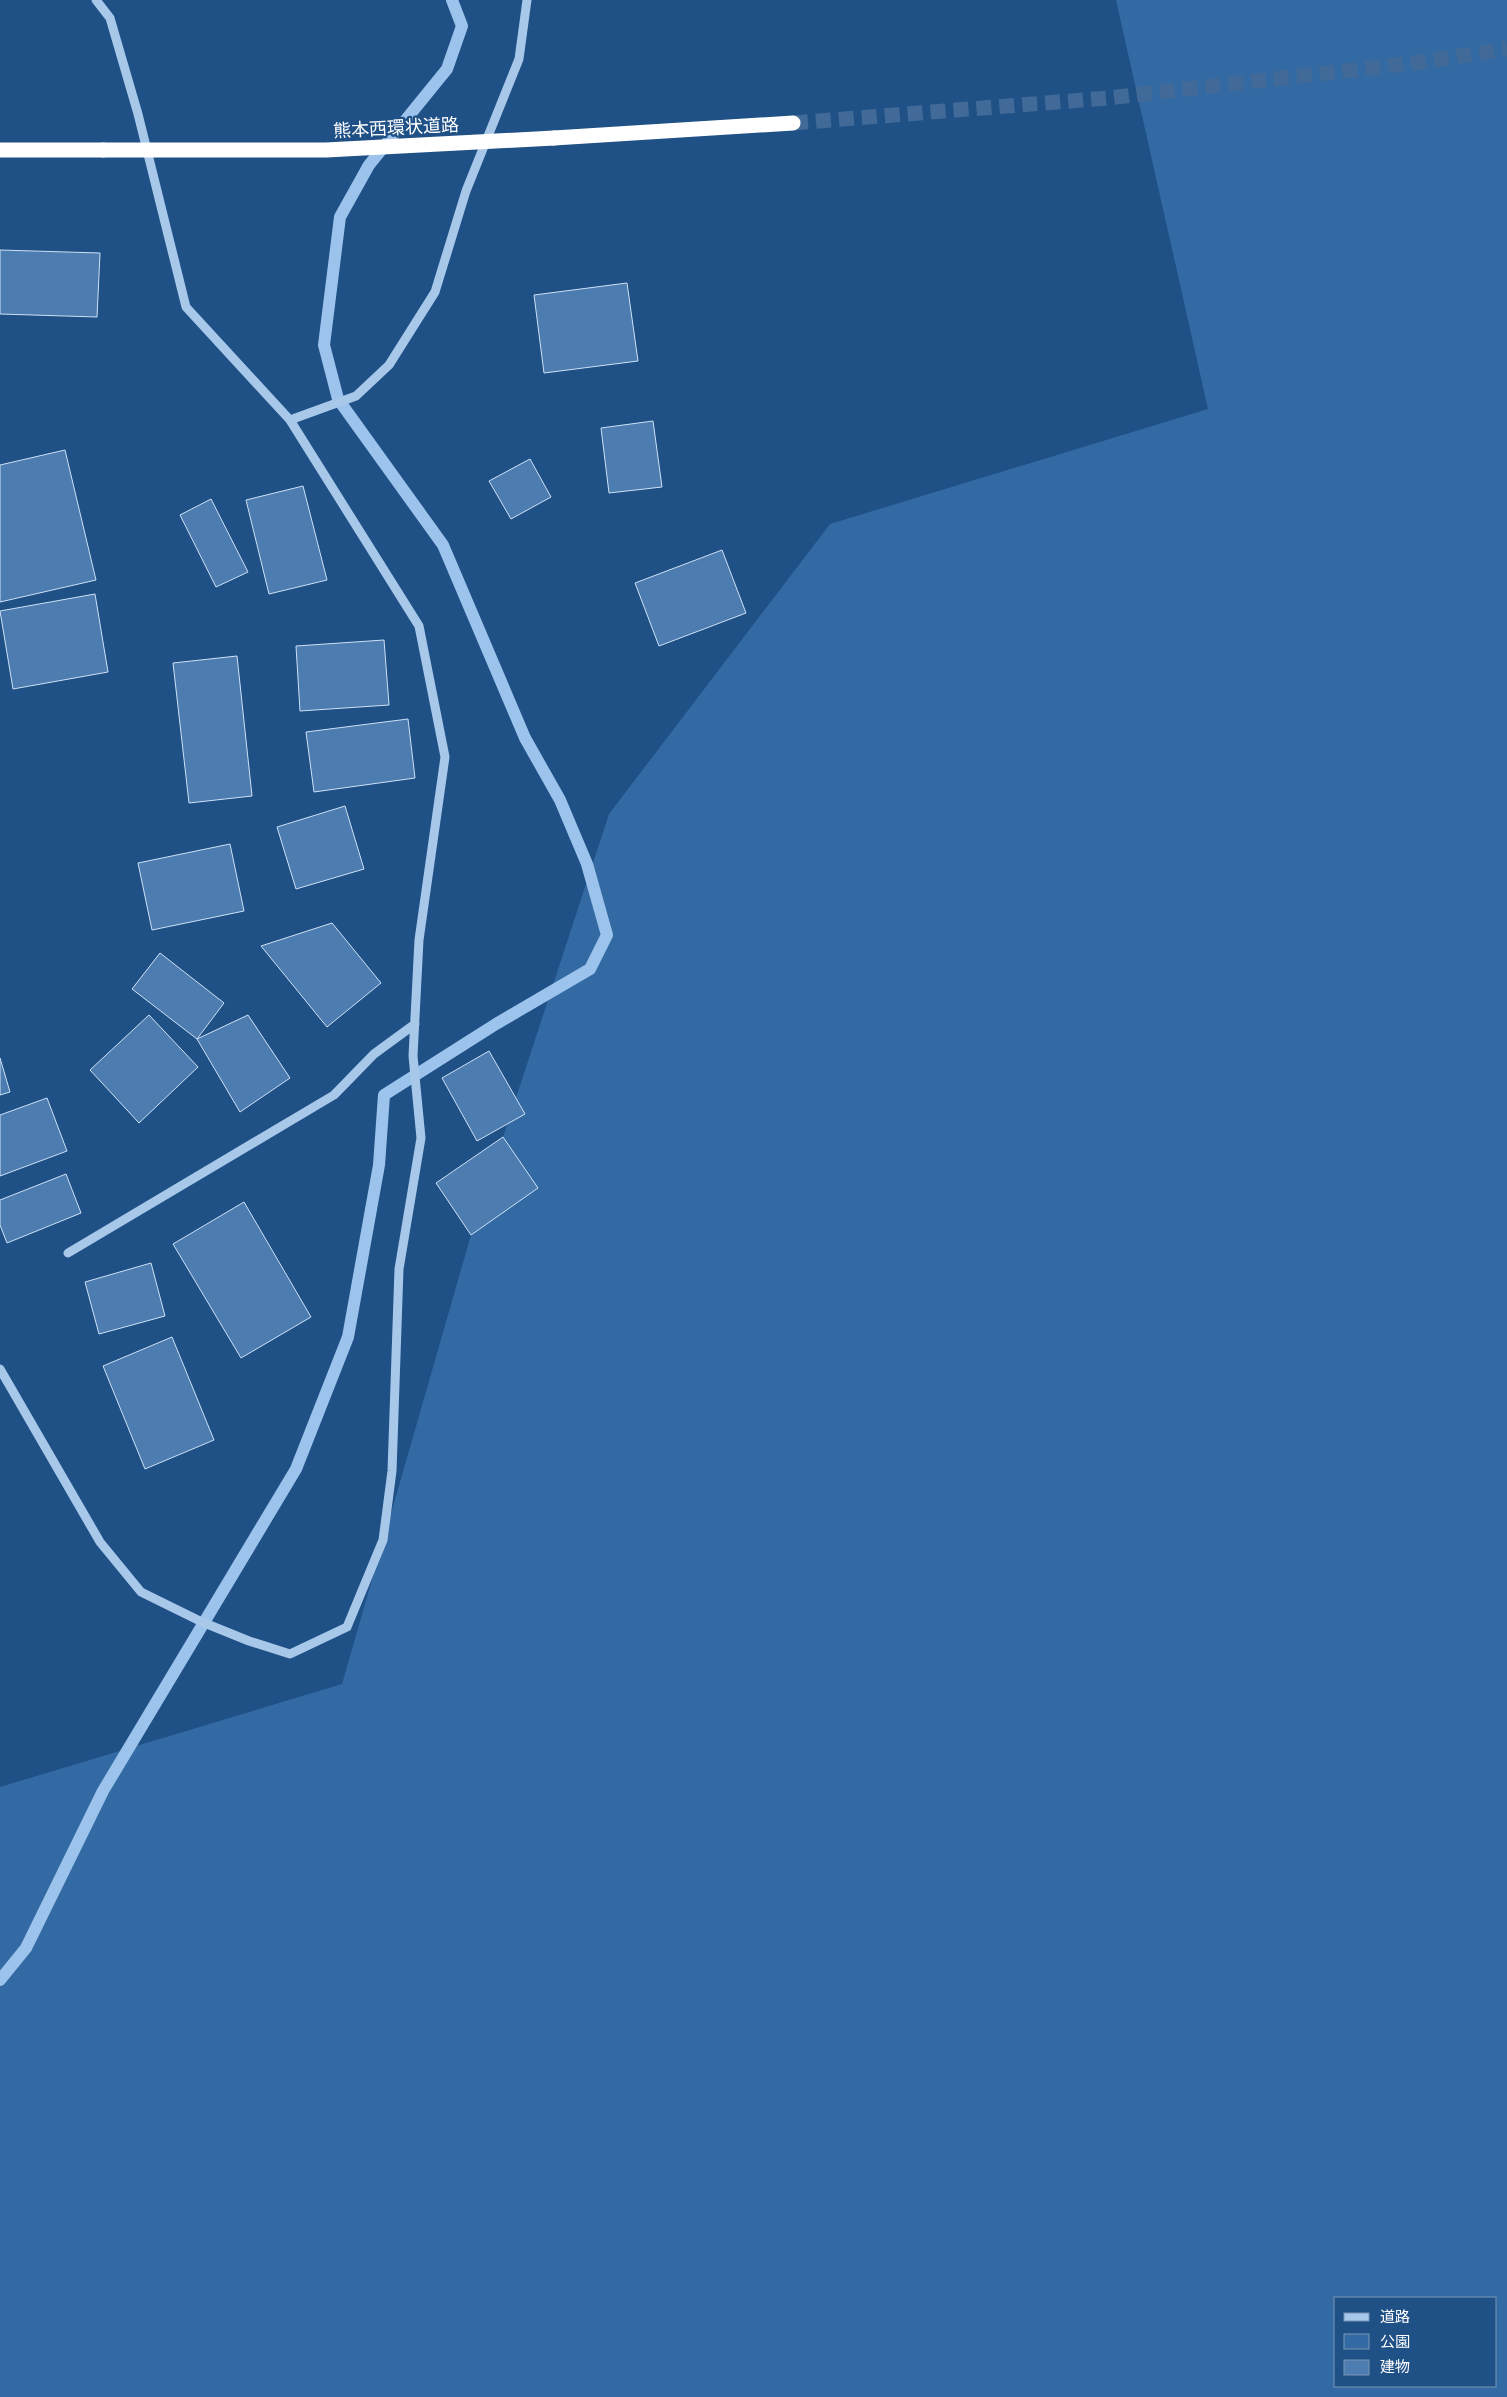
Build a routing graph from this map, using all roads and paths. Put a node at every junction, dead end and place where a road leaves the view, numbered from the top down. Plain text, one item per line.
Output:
1 (96, 0) edge
2 (527, 0) edge
3 (793, 123) tunnel mouth
4 (0, 150) edge
5 (290, 420) junction
6 (415, 1024) junction
7 (68, 1253) dead end
8 (0, 1369) edge

1 - 5 street
2 - 5 street
3 - 4 highway, 熊本西環状道路, bridge
5 - 6 street
6 - 7 street
6 - 8 street

